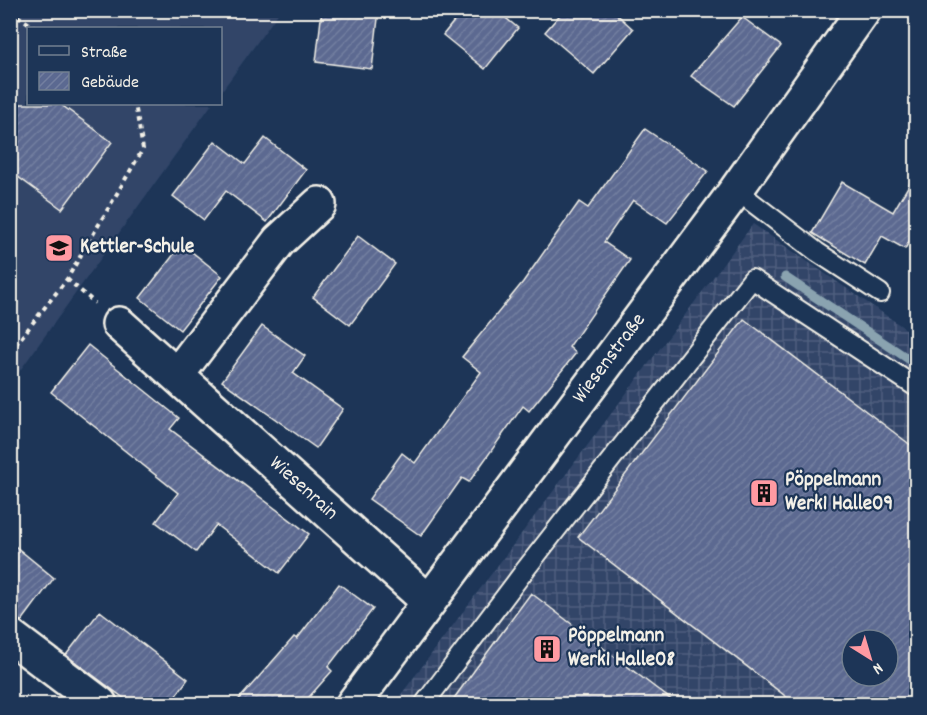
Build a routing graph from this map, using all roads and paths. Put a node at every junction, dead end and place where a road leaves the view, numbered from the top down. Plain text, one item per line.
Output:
1 (864, 10) edge
2 (10, 11) edge
3 (34, 27) edge
4 (135, 105) edge
5 (736, 190) junction
6 (319, 204) dead end
7 (880, 293) dead end
8 (119, 324) dead end
9 (10, 352) edge
10 (177, 375) junction
11 (916, 387) edge
12 (429, 602) junction
13 (10, 636) edge
14 (100, 705) edge
15 (353, 705) edge
16 (424, 705) edge

1 - 5 street, Wiesenstraße
2 - 3 path
4 - 9 path
5 - 7 lane
5 - 12 street, Wiesenstraße
6 - 10 street
8 - 10 street, Wiesenrain
10 - 12 street, Wiesenrain
11 - 16 lane
12 - 15 street, Wiesenstraße
13 - 14 street

